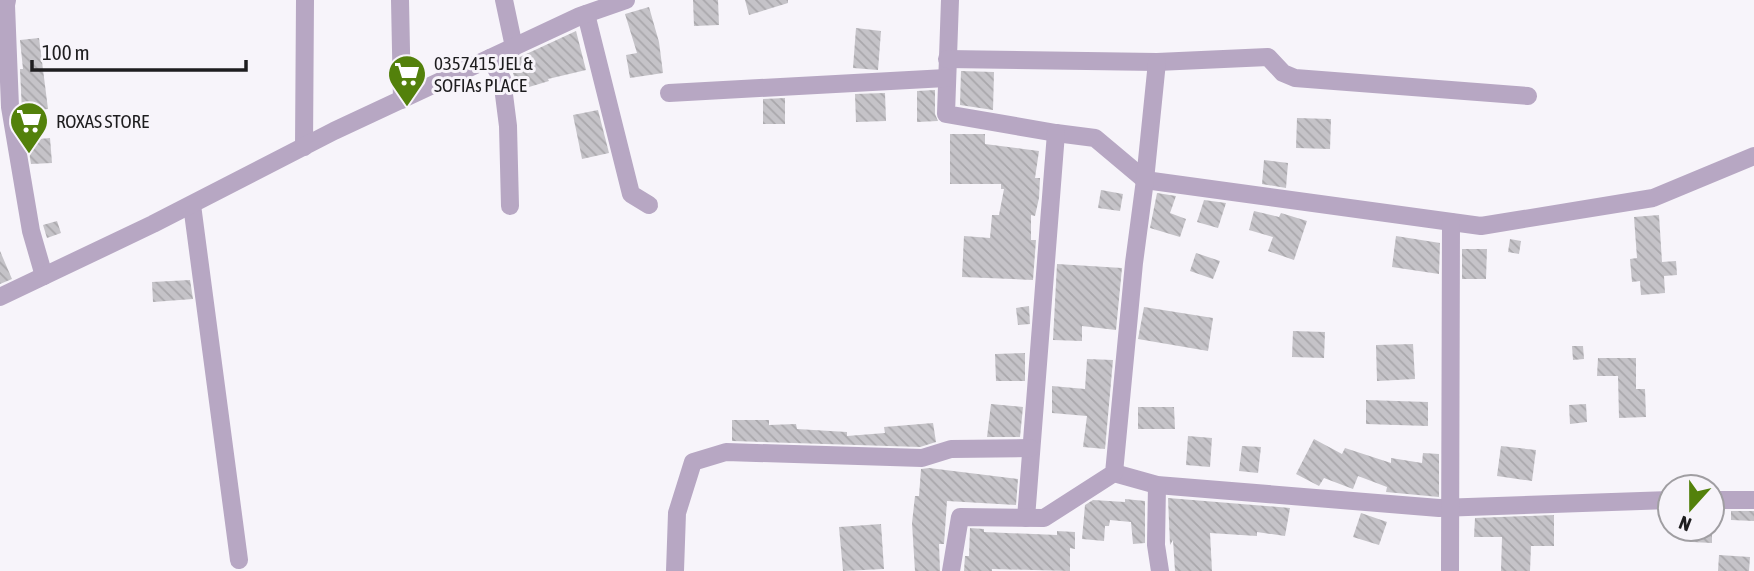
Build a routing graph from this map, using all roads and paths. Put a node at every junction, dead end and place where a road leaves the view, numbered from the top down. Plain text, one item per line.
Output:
1 (8, 0) edge
2 (305, 0) edge
3 (400, 0) edge
4 (504, 0) edge
5 (626, 0) edge
6 (950, 0) edge
7 (586, 14) junction
8 (514, 47) junction
9 (490, 58) junction
10 (947, 59) junction
11 (1157, 62) junction
12 (946, 78) junction
13 (669, 93) dead end
14 (1528, 96) dead end
15 (402, 100) junction
16 (5, 107) edge
17 (1056, 133) junction
18 (304, 146) junction
19 (1754, 156) edge
20 (1145, 180) junction
21 (192, 205) junction
22 (649, 205) dead end
23 (510, 206) dead end
24 (1451, 222) junction
25 (44, 276) junction
26 (0, 297) edge
27 (1030, 448) junction
28 (1114, 473) junction
29 (1157, 485) junction
30 (1726, 500) edge
31 (1754, 500) edge
32 (1656, 501) edge
33 (1450, 508) junction
34 (1026, 518) junction
35 (239, 560) dead end
36 (675, 571) edge
37 (951, 571) edge
38 (1160, 571) edge
39 (1450, 571) edge

1 - 16 street
2 - 18 street
3 - 15 street
4 - 8 street
5 - 7 street
6 - 10 street
7 - 8 street
7 - 22 street
8 - 9 street
9 - 15 street
9 - 23 street
10 - 11 street
10 - 12 street
11 - 14 street
11 - 20 street
12 - 13 street
12 - 17 street
15 - 18 street
16 - 25 street
17 - 20 street
17 - 27 street
18 - 21 street
19 - 24 street
20 - 24 street
20 - 28 street
21 - 25 street
21 - 35 street
24 - 33 street
25 - 26 street
27 - 34 street
27 - 36 street
28 - 29 street
28 - 34 street
29 - 33 street
29 - 38 street
30 - 31 street
32 - 33 street
33 - 39 street
34 - 37 street

